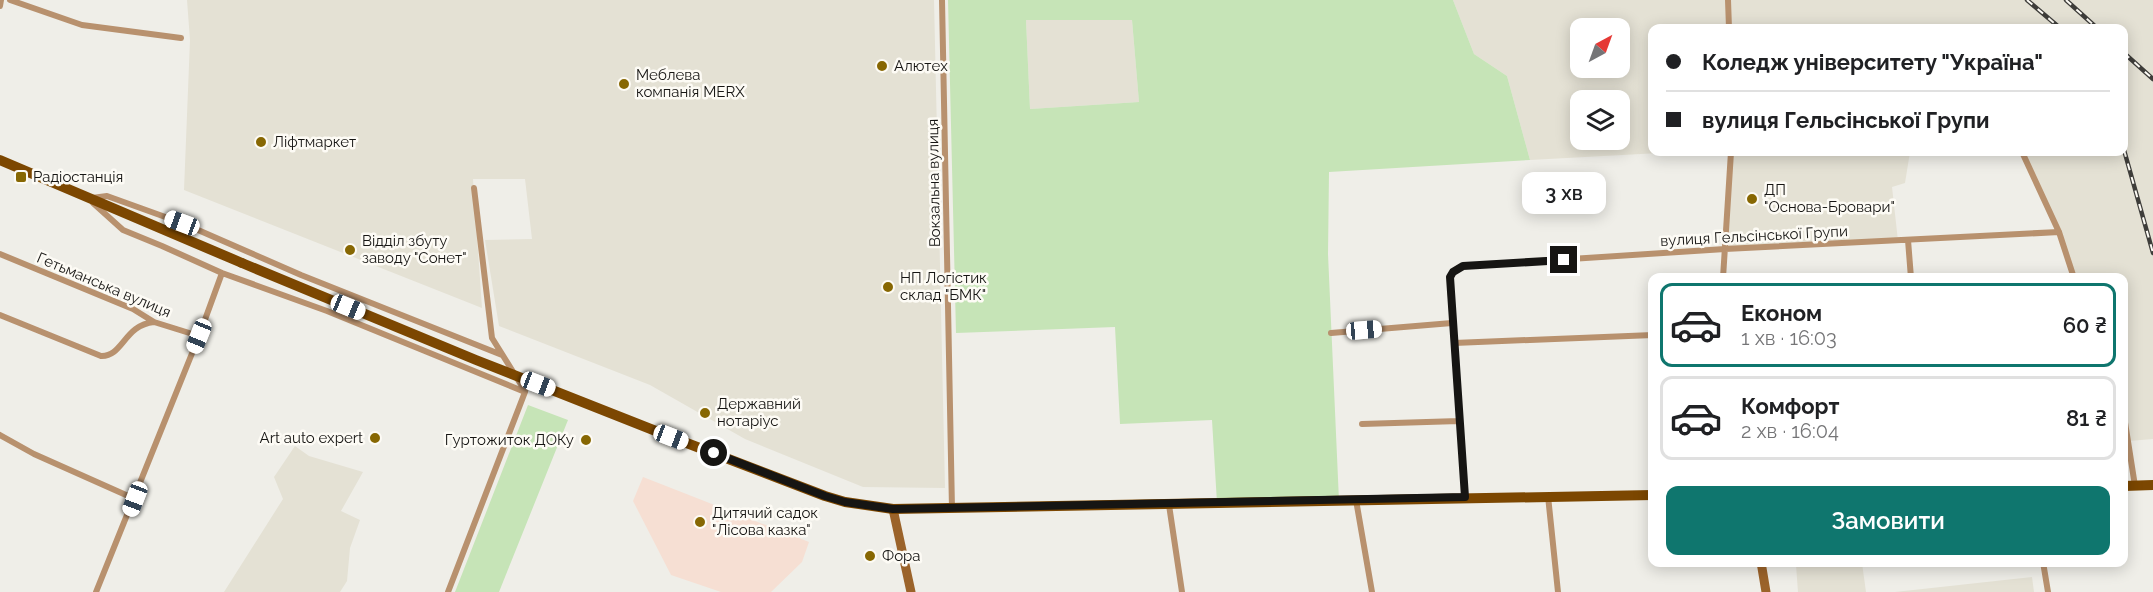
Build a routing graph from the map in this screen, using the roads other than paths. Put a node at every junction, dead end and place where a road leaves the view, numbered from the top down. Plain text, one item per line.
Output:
1 (1, 0) edge
2 (10, 0) edge
3 (942, 0) edge
4 (1728, 0) edge
5 (0, 6) edge
6 (1729, 24) edge
7 (181, 38) dead end
8 (1731, 156) edge
9 (2024, 156) edge
10 (0, 160) edge
11 (474, 188) dead end
12 (87, 198) junction
13 (2059, 232) junction
14 (1908, 240) junction
15 (1725, 249) junction
16 (0, 254) edge
17 (222, 273) junction
18 (1723, 273) edge
19 (1911, 273) edge
20 (2072, 273) edge
21 (336, 288) junction
22 (327, 311) junction
23 (0, 315) edge
24 (154, 322) junction
25 (1452, 323) junction
26 (1331, 333) dead end
27 (1648, 335) edge
28 (199, 336) junction
29 (1454, 344) junction
30 (502, 355) junction
31 (525, 392) junction
32 (1459, 421) junction
33 (1362, 424) dead end
34 (0, 435) edge
35 (2153, 485) edge
36 (2129, 486) edge
37 (1648, 495) edge
38 (1548, 496) junction
39 (1465, 497) junction
40 (135, 499) junction
41 (1356, 500) junction
42 (1170, 505) junction
43 (952, 508) junction
44 (893, 509) junction
45 (1762, 567) edge
46 (2044, 567) edge
47 (96, 592) edge
48 (448, 592) edge
49 (911, 592) edge
50 (1182, 592) edge
51 (1372, 592) edge
52 (1558, 592) edge
53 (1766, 592) edge
54 (2048, 592) edge

1 - 5 street
2 - 7 street
3 - 43 street, Вокзальна вулиця
4 - 6 street
8 - 15 street
9 - 13 street
10 - 12 main road
11 - 30 street
12 - 17 street
12 - 21 street
12 - 44 main road, bridge
13 - 14 street, вулиця Гельсінської Групи
13 - 20 street
14 - 15 street, вулиця Гельсінської Групи
14 - 19 street
15 - 18 street
15 - 25 street, вулиця Гельсінської Групи
16 - 24 street, Гетьманська вулиця
17 - 22 street
17 - 28 street
21 - 22 street
21 - 30 street
22 - 31 street
23 - 24 street
24 - 28 street, Гетьманська вулиця
25 - 26 street
25 - 29 street
27 - 29 street
28 - 40 street
29 - 32 street
30 - 31 street
31 - 48 street
32 - 33 street
32 - 39 street
34 - 40 street
35 - 36 main road
37 - 38 main road
38 - 39 main road
38 - 52 street
39 - 41 main road
40 - 47 street
41 - 42 main road
41 - 51 street
42 - 43 main road
42 - 50 street
43 - 44 main road
44 - 49 main road
45 - 53 main road
46 - 54 street

